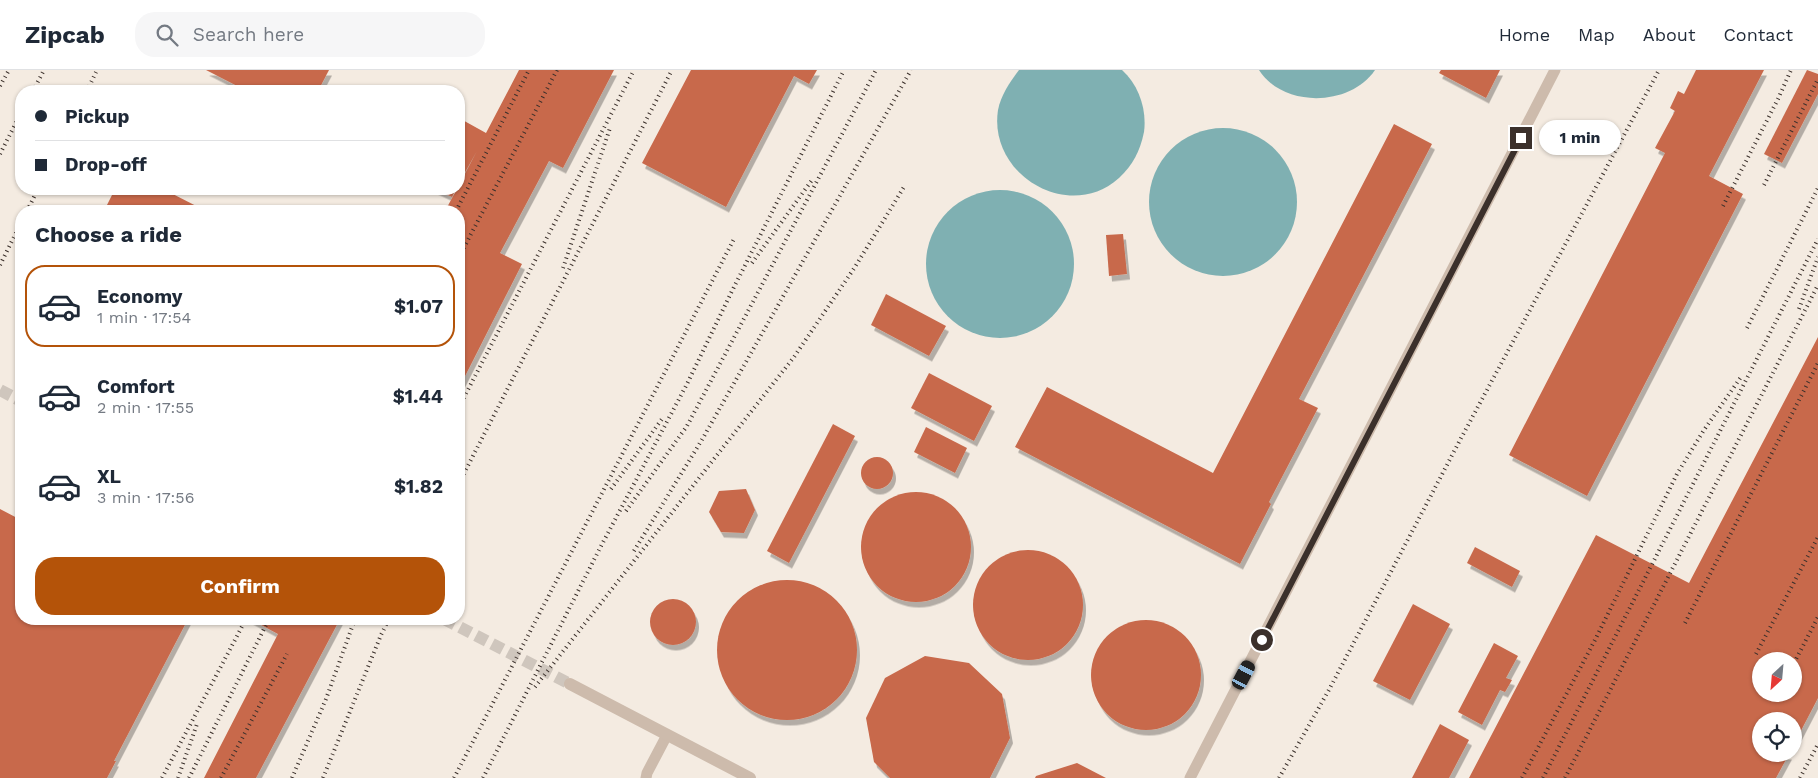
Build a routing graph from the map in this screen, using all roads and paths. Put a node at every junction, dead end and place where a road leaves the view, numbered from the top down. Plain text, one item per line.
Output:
1 (1555, 70) edge
2 (570, 684) tunnel mouth
3 (667, 735) junction
4 (646, 778) edge
5 (750, 778) edge
6 (1190, 778) edge

1 - 6 lane
2 - 3 street
3 - 4 lane
3 - 5 street

